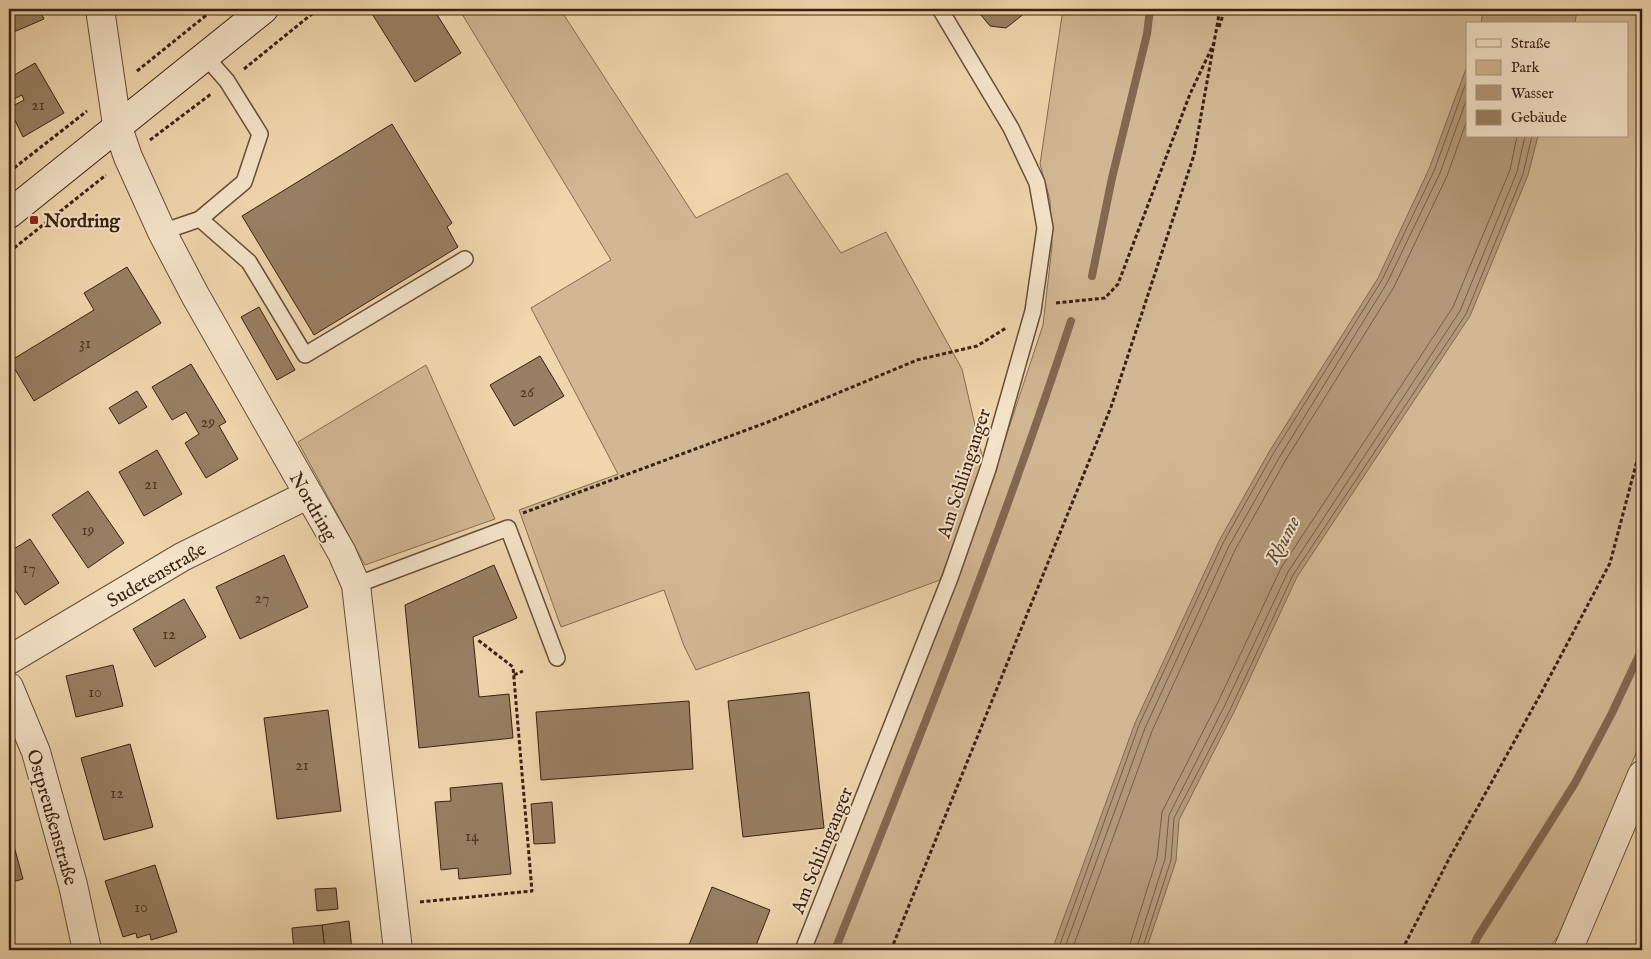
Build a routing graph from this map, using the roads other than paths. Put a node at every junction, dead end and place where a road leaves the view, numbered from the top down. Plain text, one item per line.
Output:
1 (100, 9) edge
2 (264, 9) edge
3 (940, 9) edge
4 (205, 56) junction
5 (117, 125) junction
6 (9, 214) edge
7 (200, 219) junction
8 (162, 232) junction
9 (465, 259) dead end
10 (307, 495) junction
11 (356, 585) junction
12 (557, 658) dead end
13 (9, 660) edge
14 (9, 686) edge
15 (1642, 775) edge
16 (87, 950) edge
17 (398, 950) edge
18 (803, 950) edge
19 (1568, 950) edge

1 - 5 street, Nordring
2 - 4 street
3 - 18 lane, Am Schlinganger
4 - 5 street
4 - 7 lane
5 - 6 street
5 - 8 street, Nordring
7 - 8 lane
7 - 9 lane
8 - 10 street, Nordring
10 - 11 street, Nordring
10 - 13 street, Sudetenstraße
11 - 12 lane
11 - 17 street, Nordring
14 - 16 street, Ostpreußenstraße
15 - 19 street

